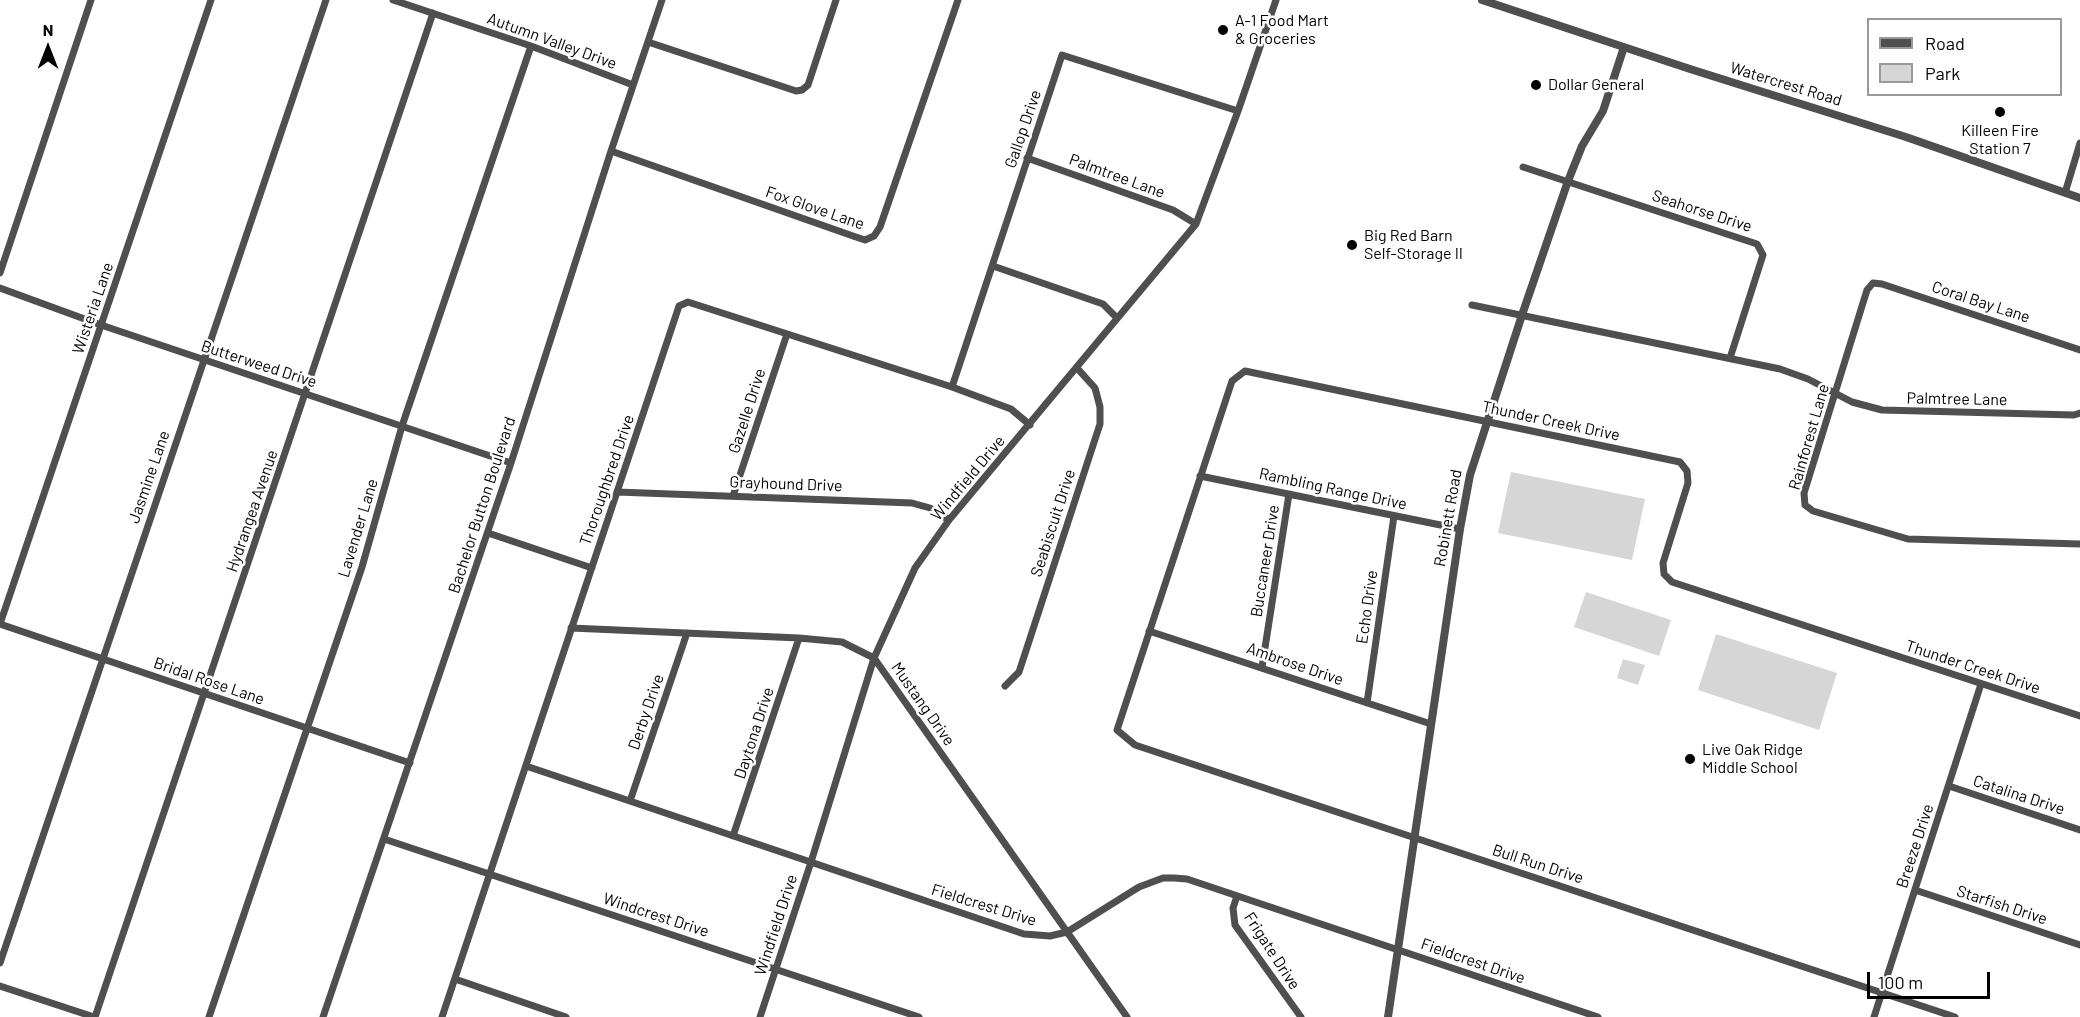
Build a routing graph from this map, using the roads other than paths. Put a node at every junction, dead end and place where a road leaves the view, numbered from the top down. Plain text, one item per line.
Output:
1 (91, 0) edge
2 (211, 0) edge
3 (326, 0) edge
4 (393, 0) edge
5 (662, 0) edge
6 (836, 0) edge
7 (958, 0) edge
8 (1276, 0) edge
9 (1482, 0) edge
10 (433, 13) junction
11 (648, 42) junction
12 (531, 46) junction
13 (1624, 47) junction
14 (633, 85) junction
15 (1238, 111) junction
16 (2080, 143) edge
17 (611, 151) junction
18 (1027, 158) junction
19 (1523, 167) dead end
20 (1568, 182) junction
21 (2066, 193) junction
22 (2080, 198) edge
23 (1196, 224) junction
24 (993, 266) junction
25 (0, 273) edge
26 (1873, 283) joint
27 (0, 288) edge
28 (1472, 305) dead end
29 (1522, 315) junction
30 (1117, 318) junction
31 (101, 325) junction
32 (787, 334) junction
33 (2080, 350) edge
34 (1730, 358) junction
35 (203, 359) junction
36 (1077, 368) junction
37 (952, 387) junction
38 (306, 393) junction
39 (1836, 394) junction
40 (2080, 413) edge
41 (1487, 421) junction
42 (1029, 425) junction
43 (402, 426) junction
44 (511, 463) junction
45 (1200, 476) junction
46 (617, 492) junction
47 (1289, 494) junction
48 (733, 496) junction
49 (1394, 516) junction
50 (950, 520) junction
51 (1460, 529) junction
52 (488, 532) junction
53 (2080, 544) edge
54 (592, 568) junction
55 (0, 624) edge
56 (571, 628) junction
57 (1149, 631) junction
58 (687, 633) junction
59 (799, 638) junction
60 (102, 658) junction
61 (874, 658) junction
62 (1262, 667) junction
63 (1981, 684) junction
64 (1005, 686) dead end
65 (205, 693) junction
66 (1367, 703) junction
67 (2080, 716) edge
68 (1431, 724) junction
69 (307, 728) junction
70 (1117, 730) joint
71 (410, 763) junction
72 (526, 766) junction
73 (1949, 786) junction
74 (630, 801) junction
75 (2080, 830) edge
76 (734, 836) junction
77 (1416, 837) junction
78 (384, 839) junction
79 (811, 862) junction
80 (491, 874) junction
81 (1915, 890) junction
82 (1237, 896) junction
83 (1067, 932) junction
84 (2080, 945) edge
85 (1399, 950) junction
86 (0, 963) edge
87 (776, 969) junction
88 (455, 980) junction
89 (0, 986) edge
90 (1882, 993) junction
91 (95, 1017) edge
92 (209, 1017) edge
93 (323, 1017) edge
94 (442, 1017) edge
95 (566, 1017) edge
96 (760, 1017) edge
97 (919, 1017) edge
98 (1127, 1017) edge
99 (1301, 1017) edge
100 (1388, 1017) edge
101 (1598, 1017) edge
102 (1874, 1017) edge
103 (1955, 1017) edge

1 - 25 street
2 - 31 street, Wisteria Lane
3 - 35 street, Jasmine Lane
4 - 10 street, Autumn Valley Drive
5 - 11 street, Bachelor Button Boulevard
6 - 11 street
7 - 17 street, Fox Glove Lane
8 - 15 street, Windfield Drive
9 - 13 street, Watercrest Road
10 - 12 street, Autumn Valley Drive
10 - 38 street, Hydrangea Avenue
11 - 14 street, Bachelor Button Boulevard
12 - 14 street, Autumn Valley Drive
12 - 43 street, Lavender Lane
13 - 20 street, Robinett Road
13 - 21 street, Watercrest Road
14 - 17 street, Bachelor Button Boulevard
15 - 18 street, Gallop Drive
15 - 23 street, Windfield Drive
16 - 21 street
17 - 44 street, Bachelor Button Boulevard
18 - 23 street, Palmtree Lane
18 - 24 street, Gallop Drive
19 - 20 street, Seahorse Drive
20 - 29 street, Robinett Road
20 - 34 street, Seahorse Drive
21 - 22 street, Watercrest Road
23 - 30 street, Windfield Drive
24 - 30 street
24 - 37 street, Gallop Drive
26 - 33 street, Coral Bay Lane
26 - 39 street, Rainforest Lane
27 - 31 street, Butterweed Drive
28 - 29 street
29 - 34 street
29 - 41 street, Robinett Road
30 - 36 street, Windfield Drive
31 - 35 street, Butterweed Drive
31 - 55 street, Wisteria Lane
32 - 37 street, Thoroughbred Drive
32 - 46 street, Thoroughbred Drive
32 - 48 street, Gazelle Drive
34 - 39 street
35 - 38 street, Butterweed Drive
35 - 60 street, Jasmine Lane
36 - 42 street, Windfield Drive
36 - 64 street, Seabiscuit Drive
37 - 42 street, Thoroughbred Drive
38 - 43 street, Butterweed Drive
38 - 65 street, Hydrangea Avenue
39 - 40 street, Palmtree Lane
39 - 53 street, Rainforest Lane
41 - 45 street, Thunder Creek Drive
41 - 51 street, Robinett Road
41 - 63 street, Thunder Creek Drive
42 - 50 street, Windfield Drive
43 - 44 street, Butterweed Drive
43 - 69 street, Lavender Lane
44 - 52 street, Bachelor Button Boulevard
45 - 47 street, Rambling Range Drive
45 - 57 street, Thunder Creek Drive
46 - 48 street, Grayhound Drive
46 - 54 street, Thoroughbred Drive
47 - 49 street, Rambling Range Drive
47 - 62 street, Buccaneer Drive
48 - 50 street, Grayhound Drive
49 - 51 street, Rambling Range Drive
49 - 66 street, Echo Drive
50 - 61 street, Windfield Drive
51 - 68 street, Robinett Road
52 - 54 street
52 - 71 street, Bachelor Button Boulevard
54 - 56 street, Thoroughbred Drive
55 - 60 street, Bridal Rose Lane
56 - 58 street, Mustang Drive
56 - 72 street, Thoroughbred Drive
57 - 62 street, Ambrose Drive
57 - 70 street, Thunder Creek Drive
58 - 59 street, Mustang Drive
58 - 74 street, Derby Drive
59 - 61 street, Mustang Drive
59 - 76 street, Daytona Drive
60 - 65 street, Bridal Rose Lane
60 - 86 street, Jasmine Lane
61 - 79 street, Windfield Drive
61 - 83 street, Mustang Drive
62 - 66 street, Ambrose Drive
63 - 67 street, Thunder Creek Drive
63 - 73 street, Breeze Drive
65 - 69 street, Bridal Rose Lane
65 - 91 street, Hydrangea Avenue
66 - 68 street, Ambrose Drive
68 - 77 street, Robinett Road
69 - 71 street, Bridal Rose Lane
69 - 92 street, Lavender Lane
70 - 77 street, Bull Run Drive
71 - 78 street, Bachelor Button Boulevard
72 - 74 street, Fieldcrest Drive
72 - 80 street, Thoroughbred Drive
73 - 75 street, Catalina Drive
73 - 81 street, Breeze Drive
74 - 76 street, Fieldcrest Drive
76 - 79 street, Fieldcrest Drive
77 - 85 street, Robinett Road
77 - 90 street, Bull Run Drive
78 - 80 street, Windcrest Drive
78 - 93 street, Bachelor Button Boulevard
79 - 83 street, Fieldcrest Drive
79 - 87 street, Windfield Drive
80 - 87 street, Windcrest Drive
80 - 88 street, Thoroughbred Drive
81 - 84 street, Starfish Drive
81 - 90 street, Breeze Drive
82 - 83 street, Fieldcrest Drive
82 - 85 street, Fieldcrest Drive
82 - 99 street, Frigate Drive
83 - 98 street, Mustang Drive
85 - 100 street, Robinett Road
85 - 101 street, Fieldcrest Drive
87 - 96 street, Windfield Drive
87 - 97 street, Windcrest Drive
88 - 94 street, Thoroughbred Drive
88 - 95 street
89 - 91 street
90 - 102 street, Breeze Drive
90 - 103 street, Bull Run Drive

